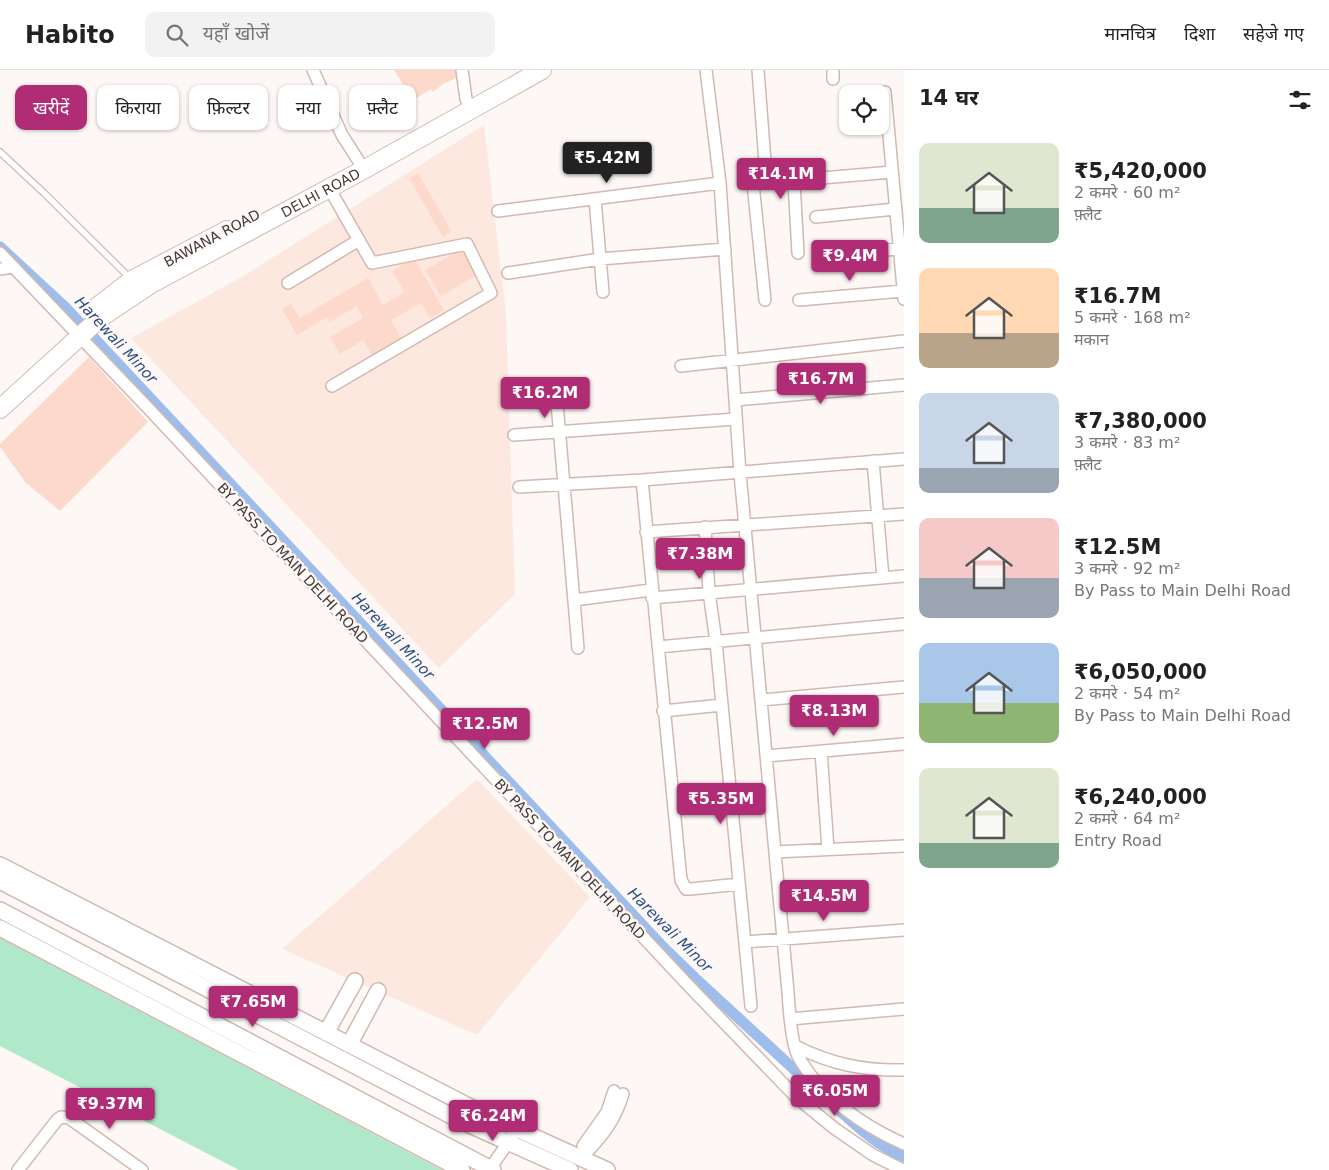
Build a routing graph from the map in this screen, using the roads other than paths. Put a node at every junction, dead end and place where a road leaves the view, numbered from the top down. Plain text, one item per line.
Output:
1 (313, 70) edge
2 (462, 70) edge
3 (519, 70) edge
4 (542, 70) edge
5 (706, 70) edge
6 (758, 70) edge
7 (469, 104) junction
8 (889, 135) edge
9 (0, 152) edge
10 (358, 160) junction
11 (892, 172) junction
12 (720, 183) junction
13 (329, 188) junction
14 (595, 199) junction
15 (498, 211) dead end
16 (898, 216) edge
17 (816, 217) dead end
18 (359, 240) junction
19 (725, 249) junction
20 (899, 249) junction
21 (0, 253) edge
22 (798, 253) dead end
23 (821, 255) dead end
24 (600, 260) junction
25 (902, 266) edge
26 (13, 267) junction
27 (0, 269) edge
28 (508, 272) dead end
29 (288, 283) dead end
30 (125, 291) junction
31 (603, 292) dead end
32 (904, 295) edge
33 (765, 300) dead end
34 (799, 300) dead end
35 (78, 330) junction
36 (904, 341) edge
37 (733, 361) junction
38 (680, 366) dead end
39 (904, 385) edge
40 (332, 386) dead end
41 (0, 394) edge
42 (735, 400) junction
43 (557, 403) dead end
44 (0, 409) edge
45 (736, 419) junction
46 (560, 432) junction
47 (514, 435) dead end
48 (904, 458) edge
49 (873, 461) junction
50 (740, 473) junction
51 (642, 480) junction
52 (564, 486) junction
53 (519, 487) dead end
54 (904, 514) edge
55 (878, 516) junction
56 (745, 525) junction
57 (705, 527) junction
58 (646, 532) junction
59 (904, 576) edge
60 (883, 578) junction
61 (751, 588) junction
62 (709, 592) junction
63 (652, 594) junction
64 (574, 600) junction
65 (904, 624) edge
66 (756, 638) junction
67 (716, 642) junction
68 (658, 647) junction
69 (578, 648) dead end
70 (904, 687) edge
71 (761, 700) junction
72 (722, 705) junction
73 (663, 711) junction
74 (904, 744) edge
75 (821, 751) junction
76 (766, 756) junction
77 (904, 846) edge
78 (828, 849) junction
79 (775, 852) junction
80 (0, 865) edge
81 (0, 880) edge
82 (739, 884) junction
83 (0, 910) edge
84 (0, 928) edge
85 (904, 930) edge
86 (783, 939) junction
87 (745, 942) junction
88 (355, 981) dead end
89 (378, 991) dead end
90 (751, 1006) dead end
91 (904, 1008) edge
92 (790, 1019) junction
93 (326, 1033) junction
94 (349, 1045) junction
95 (795, 1046) junction
96 (904, 1070) edge
97 (513, 1136) junction
98 (904, 1144) edge
99 (570, 1154) junction
100 (591, 1164) junction
101 (18, 1170) edge
102 (142, 1170) edge
103 (462, 1170) edge
104 (491, 1170) edge
105 (570, 1170) edge
106 (607, 1170) edge
107 (903, 1170) edge

1 - 10 street
2 - 7 street
3 - 7 main road, BAWANA ROAD
4 - 7 main road, DELHI ROAD
5 - 12 street
6 - 33 street
7 - 10 main road, BAWANA ROAD
7 - 13 main road, DELHI ROAD
8 - 11 street
9 - 30 lane
10 - 30 main road, BAWANA ROAD
11 - 16 street
11 - 22 street
12 - 14 street
12 - 19 street
13 - 18 street
13 - 30 main road, DELHI ROAD
14 - 15 street
14 - 24 street
16 - 17 street
16 - 20 street
18 - 29 street
18 - 40 street
19 - 24 street
19 - 37 street
20 - 23 street
20 - 25 street
21 - 26 street, BY PASS TO MAIN DELHI ROAD
24 - 28 street
24 - 31 street
25 - 32 street
26 - 27 street
26 - 35 street, BY PASS TO MAIN DELHI ROAD
30 - 35 main road, BAWANA ROAD
32 - 34 street
35 - 41 main road
35 - 44 main road
35 - 107 street, BY PASS TO MAIN DELHI ROAD
36 - 37 street
37 - 38 street
37 - 42 street
39 - 42 street
42 - 45 street
43 - 46 street
45 - 46 street
45 - 50 street
46 - 47 street
46 - 52 street
48 - 49 street
49 - 50 street
49 - 55 street
50 - 51 street
50 - 56 street
51 - 52 street
51 - 58 street
52 - 53 street
52 - 64 street
54 - 55 street
55 - 56 street
55 - 60 street
56 - 57 street
56 - 61 street
57 - 58 street
57 - 62 street
58 - 63 street
59 - 60 street
60 - 61 street
61 - 62 street
61 - 66 street
62 - 63 street
62 - 67 street
63 - 64 street
63 - 68 street
64 - 69 street
65 - 66 street
66 - 67 street
66 - 71 street
67 - 68 street
67 - 72 street
68 - 73 street
70 - 71 street
71 - 76 street
72 - 73 street
72 - 82 street
73 - 82 street
74 - 75 street
75 - 76 street
75 - 78 street
76 - 79 street
77 - 78 street
78 - 79 street
79 - 86 street
80 - 93 main road
81 - 97 main road
82 - 87 street
83 - 104 main road
84 - 103 main road
85 - 86 street
86 - 87 street
86 - 92 street
87 - 90 street
88 - 93 main road
89 - 94 main road
91 - 92 street
92 - 95 street
93 - 94 main road
94 - 97 main road
95 - 96 street
95 - 98 street
97 - 99 main road
97 - 104 street
97 - 105 main road
99 - 100 main road
99 - 100 street
100 - 106 main road
101 - 102 street

